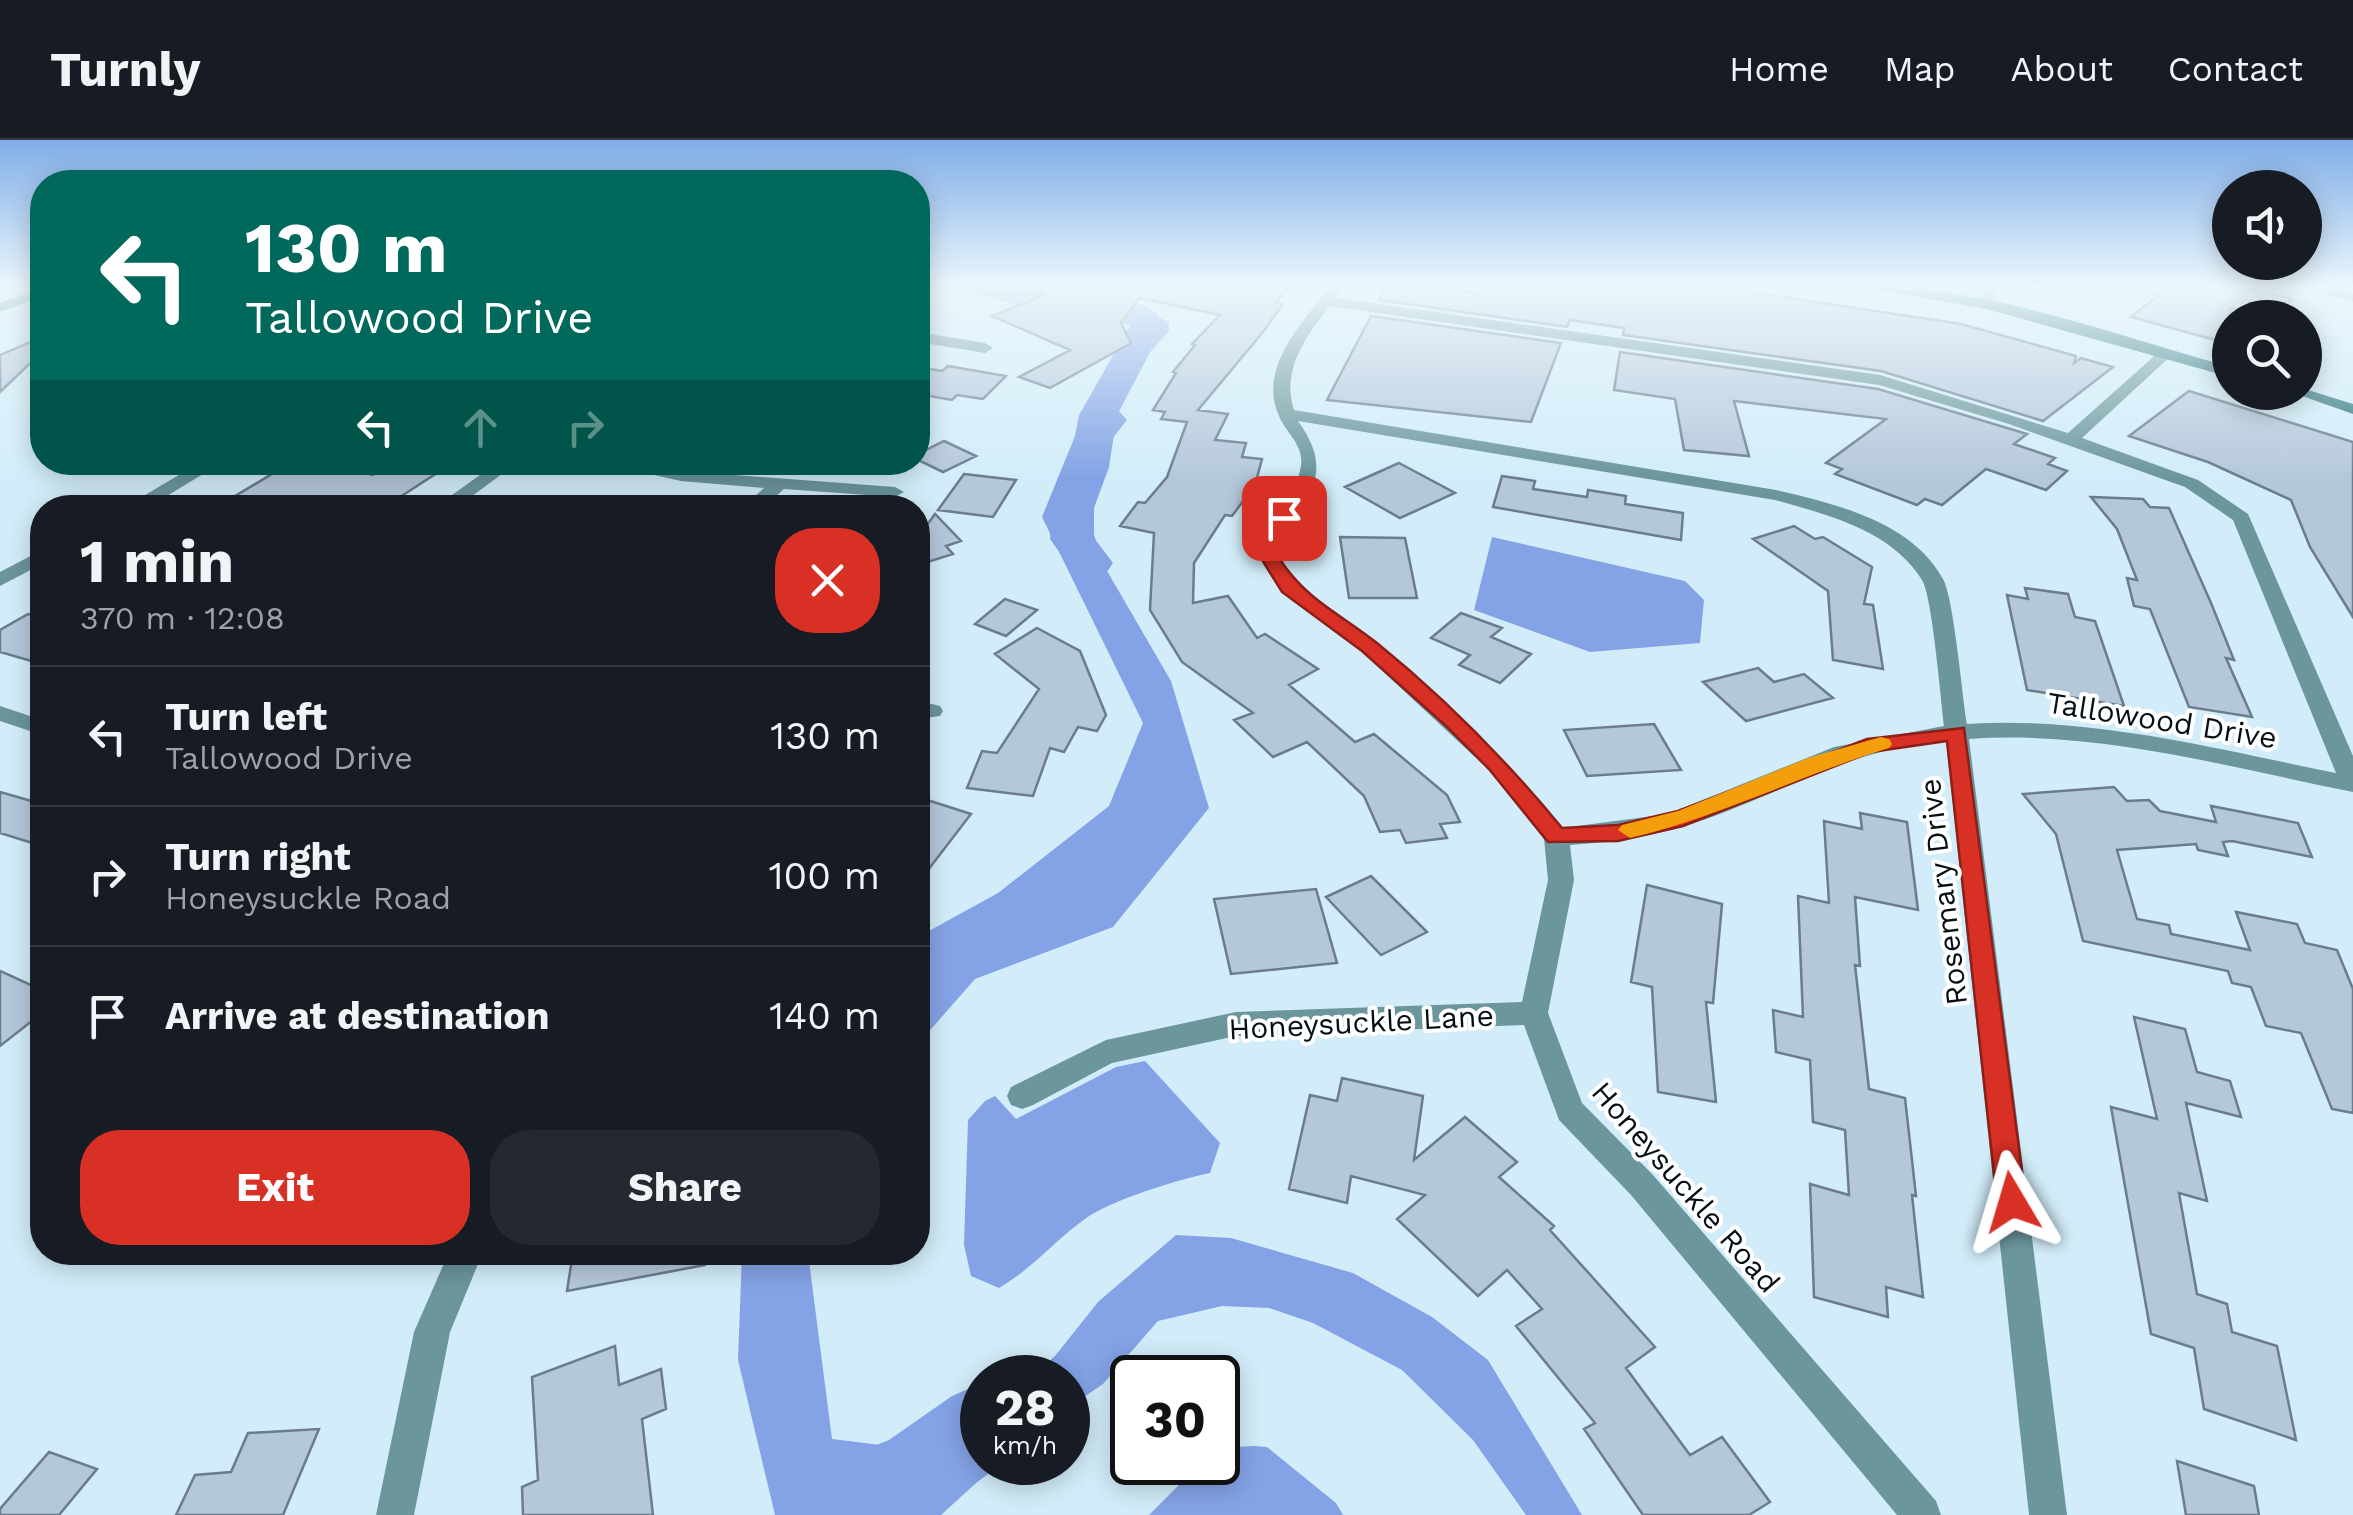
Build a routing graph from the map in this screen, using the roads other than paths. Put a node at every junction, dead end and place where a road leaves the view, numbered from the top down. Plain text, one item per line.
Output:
1 (1293, 350) edge
2 (1692, 350) edge
3 (2155, 350) edge
4 (2166, 353) junction
5 (2212, 367) edge
6 (2322, 399) edge
7 (2353, 408) edge
8 (1286, 414) junction
9 (2070, 440) junction
10 (191, 475) edge
11 (491, 475) edge
12 (676, 475) edge
13 (780, 483) junction
14 (894, 492) dead end
15 (155, 495) edge
16 (462, 495) edge
17 (766, 495) edge
18 (30, 563) edge
19 (0, 580) edge
20 (0, 714) edge
21 (30, 724) edge
22 (1957, 733) junction
23 (2353, 784) edge
24 (1556, 837) junction
25 (1534, 1013) junction
26 (1022, 1096) dead end
27 (460, 1265) edge
28 (395, 1515) edge
29 (1922, 1515) edge
30 (2048, 1515) edge

1 - 8 street
2 - 9 street
3 - 4 street
4 - 5 street
4 - 9 street
6 - 7 street
8 - 22 street, Rosemary Drive
8 - 24 street
9 - 23 street
10 - 15 street
11 - 16 street
12 - 13 street
13 - 14 street
13 - 17 street
18 - 19 street
20 - 21 street
22 - 23 street, Tallowood Drive
22 - 24 street, Tallowood Drive
22 - 30 street, Rosemary Drive
24 - 25 street
25 - 26 street, Honeysuckle Lane
25 - 29 street, Honeysuckle Road
27 - 28 street

